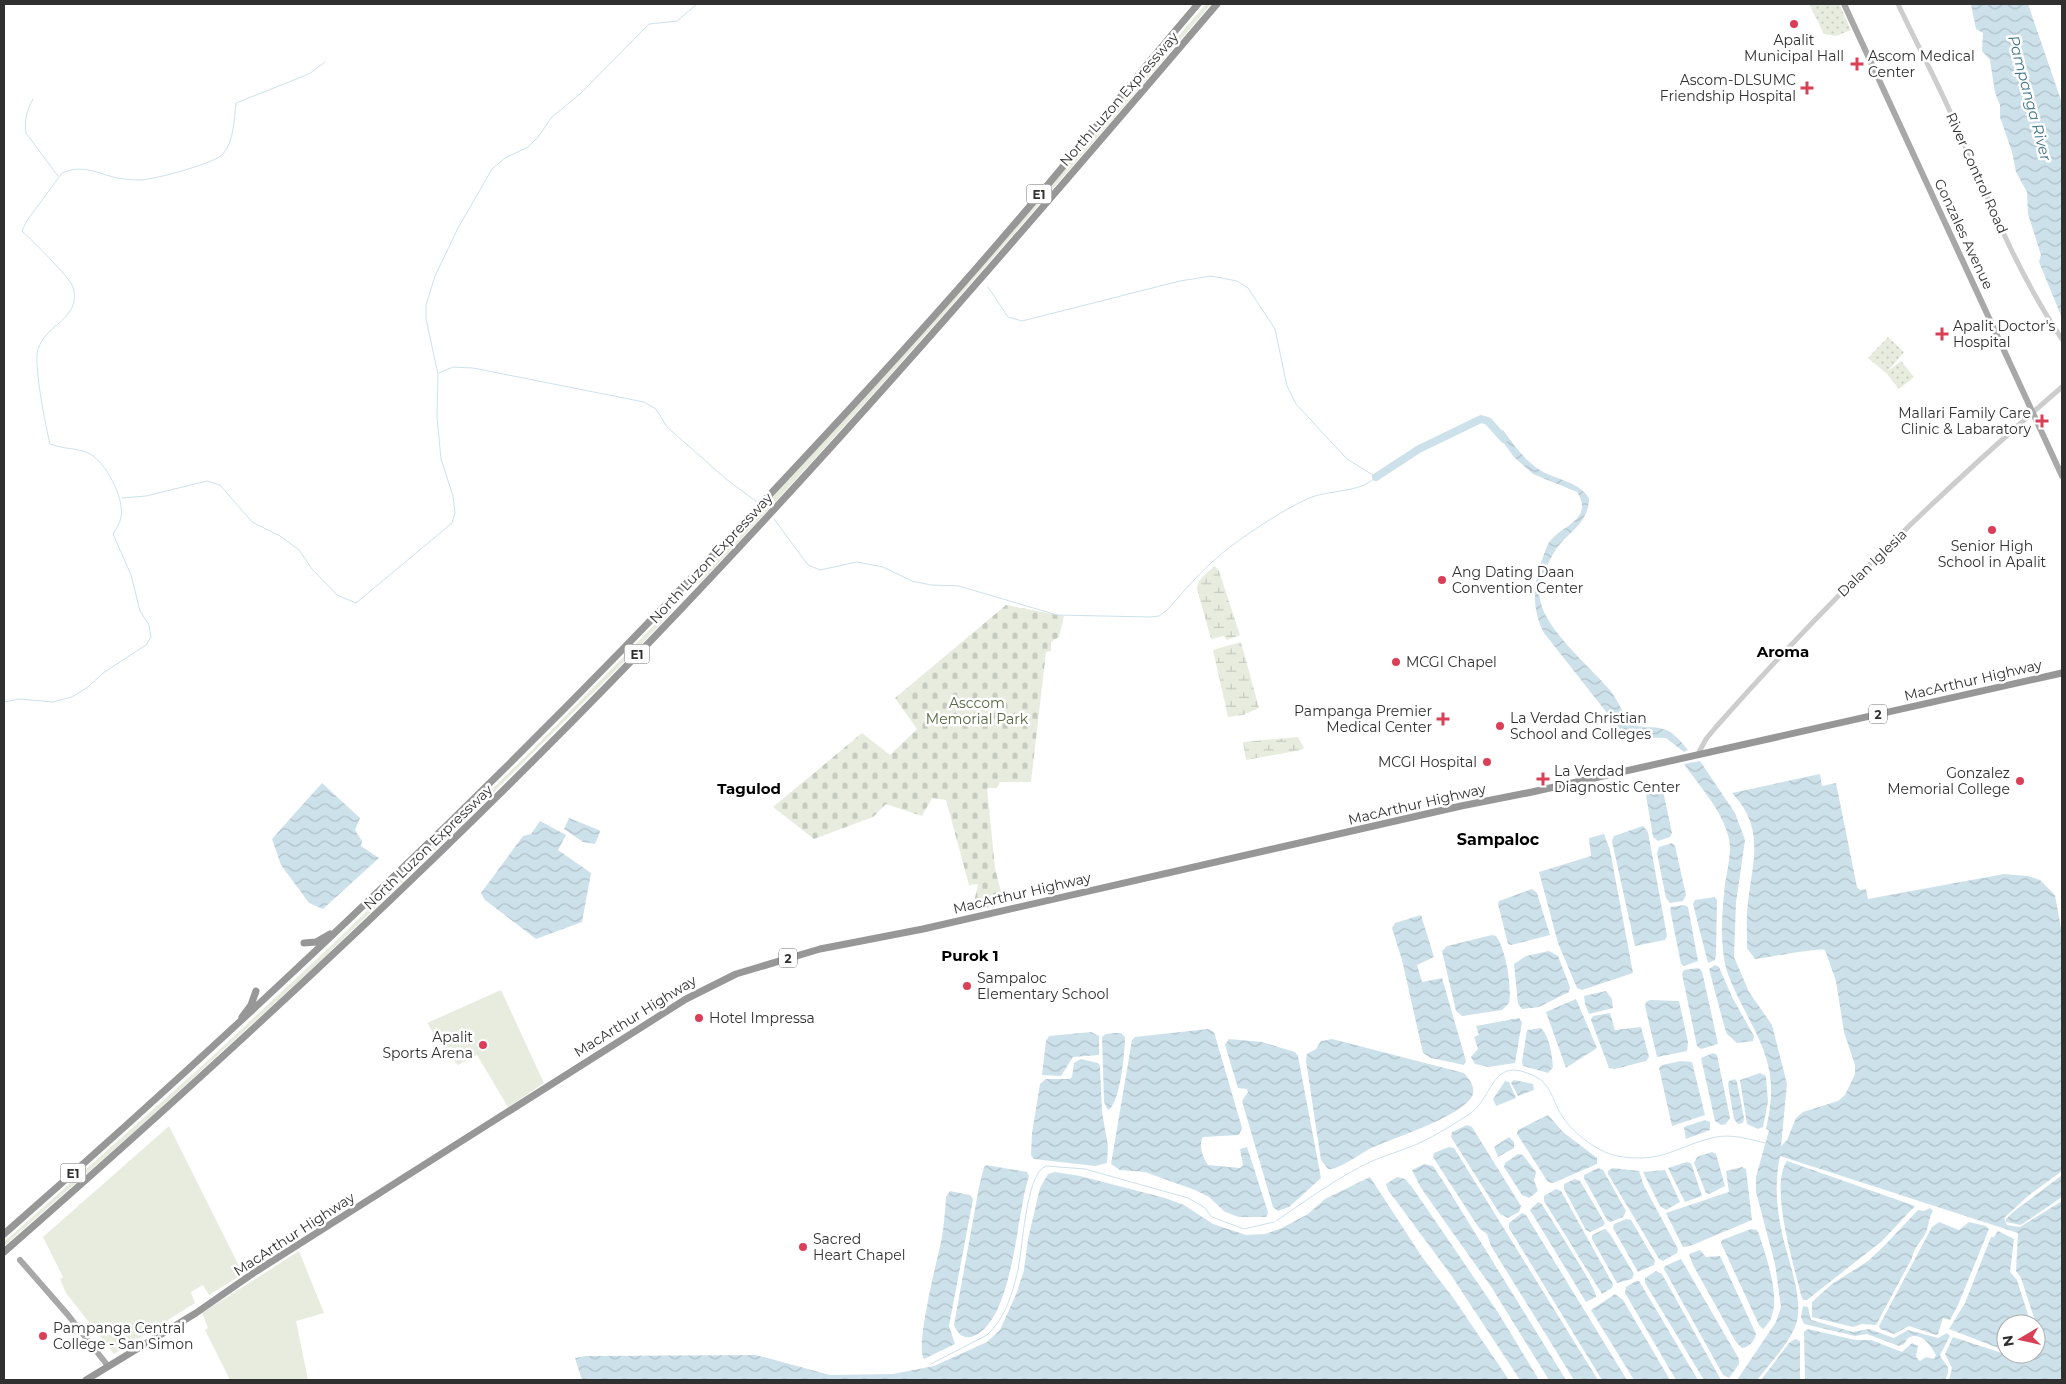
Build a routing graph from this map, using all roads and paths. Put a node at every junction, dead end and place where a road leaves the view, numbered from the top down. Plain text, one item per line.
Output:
1 (1198, 4) edge
2 (1217, 4) edge
3 (1844, 4) edge
4 (1898, 4) edge
5 (2062, 338) edge
6 (2062, 387) edge
7 (2034, 412) junction
8 (2062, 476) edge
9 (2062, 673) edge
10 (1696, 755) junction
11 (360, 911) junction
12 (304, 943) dead end
13 (256, 991) dead end
14 (228, 1034) junction
15 (4, 1234) edge
16 (4, 1252) edge
17 (20, 1260) dead end
18 (108, 1366) junction
19 (86, 1380) edge

1 - 11 highway, North Luzon Expressway / E1
2 - 16 highway, North Luzon Expressway / E1
3 - 7 main road, Gonzales Avenue
4 - 5 street, River Control Road
6 - 7 street, Dalan Iglesia
7 - 8 main road, Gonzales Avenue
7 - 10 street, Dalan Iglesia
9 - 10 highway, MacArthur Highway / 2
10 - 18 highway, MacArthur Highway / 2
11 - 12 highway
11 - 14 highway, North Luzon Expressway / E1
13 - 14 highway
14 - 15 highway, North Luzon Expressway / E1
17 - 18 main road
18 - 19 highway, MacArthur Highway / 2

